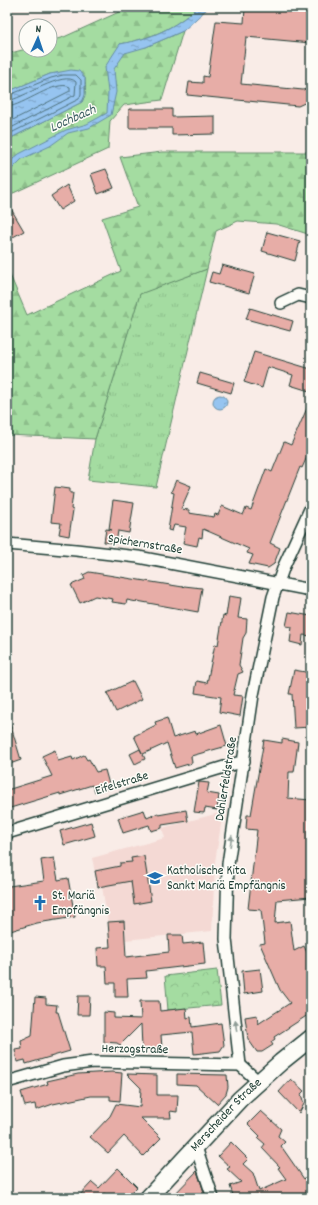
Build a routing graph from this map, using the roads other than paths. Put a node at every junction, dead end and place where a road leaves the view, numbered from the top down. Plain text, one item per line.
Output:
1 (311, 298) edge
2 (281, 303) dead end
3 (311, 506) edge
4 (7, 544) edge
5 (277, 584) junction
6 (311, 590) edge
7 (244, 761) junction
8 (7, 833) edge
9 (311, 1038) edge
10 (240, 1065) junction
11 (7, 1082) edge
12 (259, 1082) junction
13 (196, 1148) junction
14 (148, 1198) edge
15 (213, 1198) edge

1 - 2 street
3 - 5 street, Dahlerfeldstraße
4 - 5 street, Spichernstraße
5 - 6 street, Spichernstraße
5 - 7 street, Dahlerfeldstraße
7 - 8 street, Eifelstraße
10 -> 7 street, Dahlerfeldstraße
9 - 12 main road, Merscheider Straße
10 - 11 street, Herzogstraße
10 - 12 street
12 - 13 main road, Merscheider Straße
13 - 14 main road, Merscheider Straße
13 - 15 street

